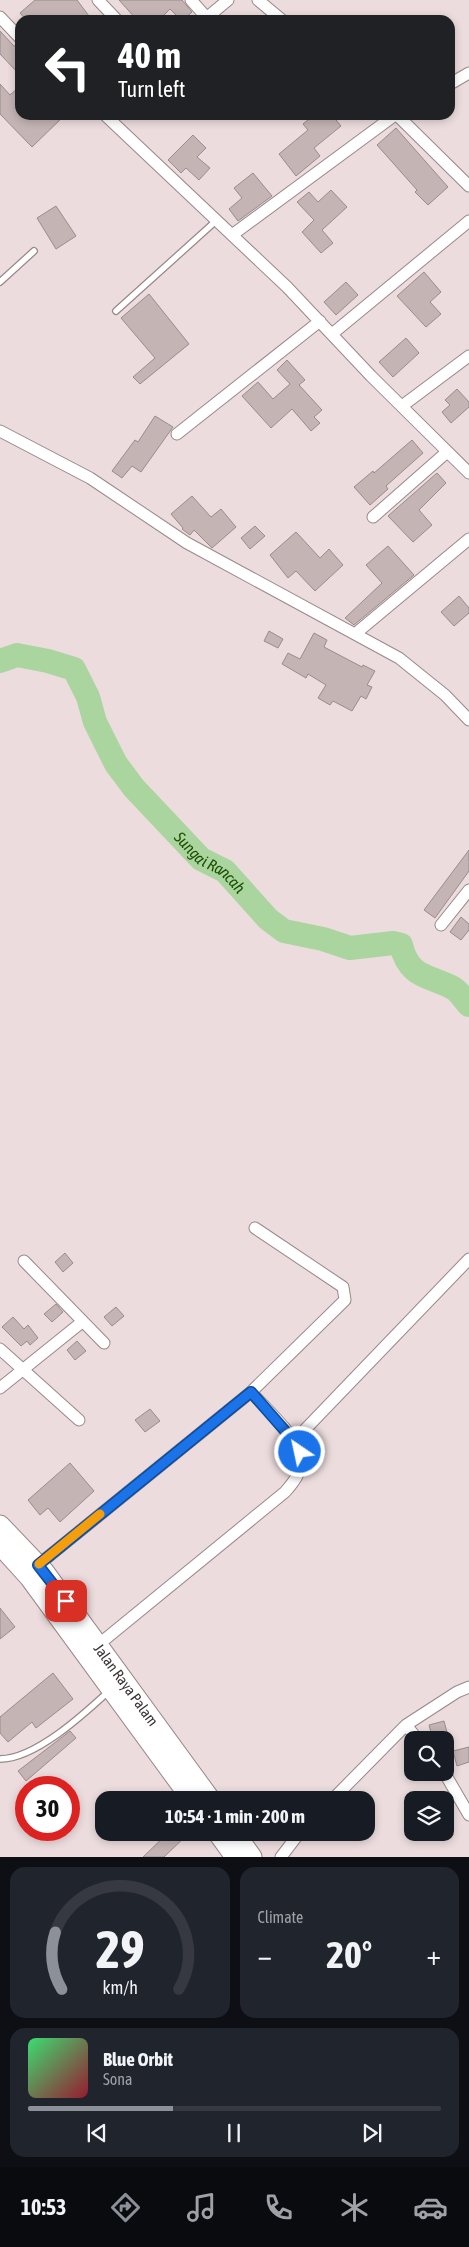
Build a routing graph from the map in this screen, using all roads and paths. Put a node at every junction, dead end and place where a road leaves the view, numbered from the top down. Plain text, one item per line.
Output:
1 (98, 0) edge
2 (191, 0) edge
3 (228, 0) edge
4 (258, 0) edge
5 (112, 15) edge
6 (202, 15) edge
7 (210, 15) edge
8 (276, 15) edge
9 (0, 17) edge
10 (15, 33) edge
11 (469, 73) edge
12 (455, 81) edge
13 (110, 120) edge
14 (389, 120) edge
15 (401, 120) edge
16 (469, 186) edge
17 (217, 220) junction
18 (469, 221) edge
19 (232, 235) junction
20 (34, 251) dead end
21 (0, 282) edge
22 (116, 311) dead end
23 (320, 321) junction
24 (332, 334) junction
25 (469, 356) edge
26 (402, 406) junction
27 (0, 431) edge
28 (177, 434) dead end
29 (447, 452) junction
30 (469, 473) edge
31 (374, 517) dead end
32 (469, 539) edge
33 (355, 634) junction
34 (469, 720) edge
35 (469, 890) edge
36 (441, 925) dead end
37 (255, 1228) dead end
38 (469, 1259) edge
39 (24, 1261) dead end
40 (82, 1322) junction
41 (104, 1343) dead end
42 (0, 1350) edge
43 (22, 1371) junction
44 (0, 1388) edge
45 (251, 1392) junction
46 (79, 1420) dead end
47 (294, 1441) junction
48 (0, 1525) edge
49 (0, 1545) edge
50 (38, 1565) junction
51 (98, 1645) junction
52 (469, 1687) edge
53 (112, 1688) junction
54 (142, 1720) junction
55 (406, 1725) junction
56 (411, 1731) edge
57 (0, 1759) edge
58 (449, 1781) edge
59 (186, 1791) edge
60 (203, 1791) edge
61 (341, 1791) edge
62 (469, 1816) edge
63 (223, 1841) edge
64 (240, 1841) edge
65 (293, 1841) edge
66 (235, 1857) edge
67 (252, 1857) edge
68 (281, 1857) edge

1 - 5 street
2 - 6 street
3 - 7 street
4 - 8 street
9 - 10 street
11 - 12 street
13 - 17 street
14 - 19 street
15 - 16 street
17 - 19 street
17 - 22 lane
18 - 24 street
19 - 23 street
20 - 21 lane
23 - 24 street
23 - 28 street
24 - 26 street
25 - 26 street
26 - 29 street
27 - 33 street
29 - 30 street
29 - 31 street
32 - 33 street
33 - 34 street
35 - 36 street
37 - 45 street
38 - 47 street
39 - 40 street
40 - 41 street
40 - 43 street
42 - 43 street
43 - 44 street
43 - 46 street
45 - 47 street
45 - 50 street
47 - 51 street
48 - 50 main road, Jalan Raya Palam
49 - 53 main road, Jalan Raya Palam
50 - 51 main road, Jalan Raya Palam
51 - 54 main road, Jalan Raya Palam
52 - 55 street
53 - 54 main road, Jalan Raya Palam
53 - 57 lane
54 - 59 main road, Jalan Raya Palam
54 - 60 main road, Jalan Raya Palam
55 - 56 street
55 - 61 street
58 - 62 street
63 - 66 main road
64 - 67 main road
65 - 68 street

